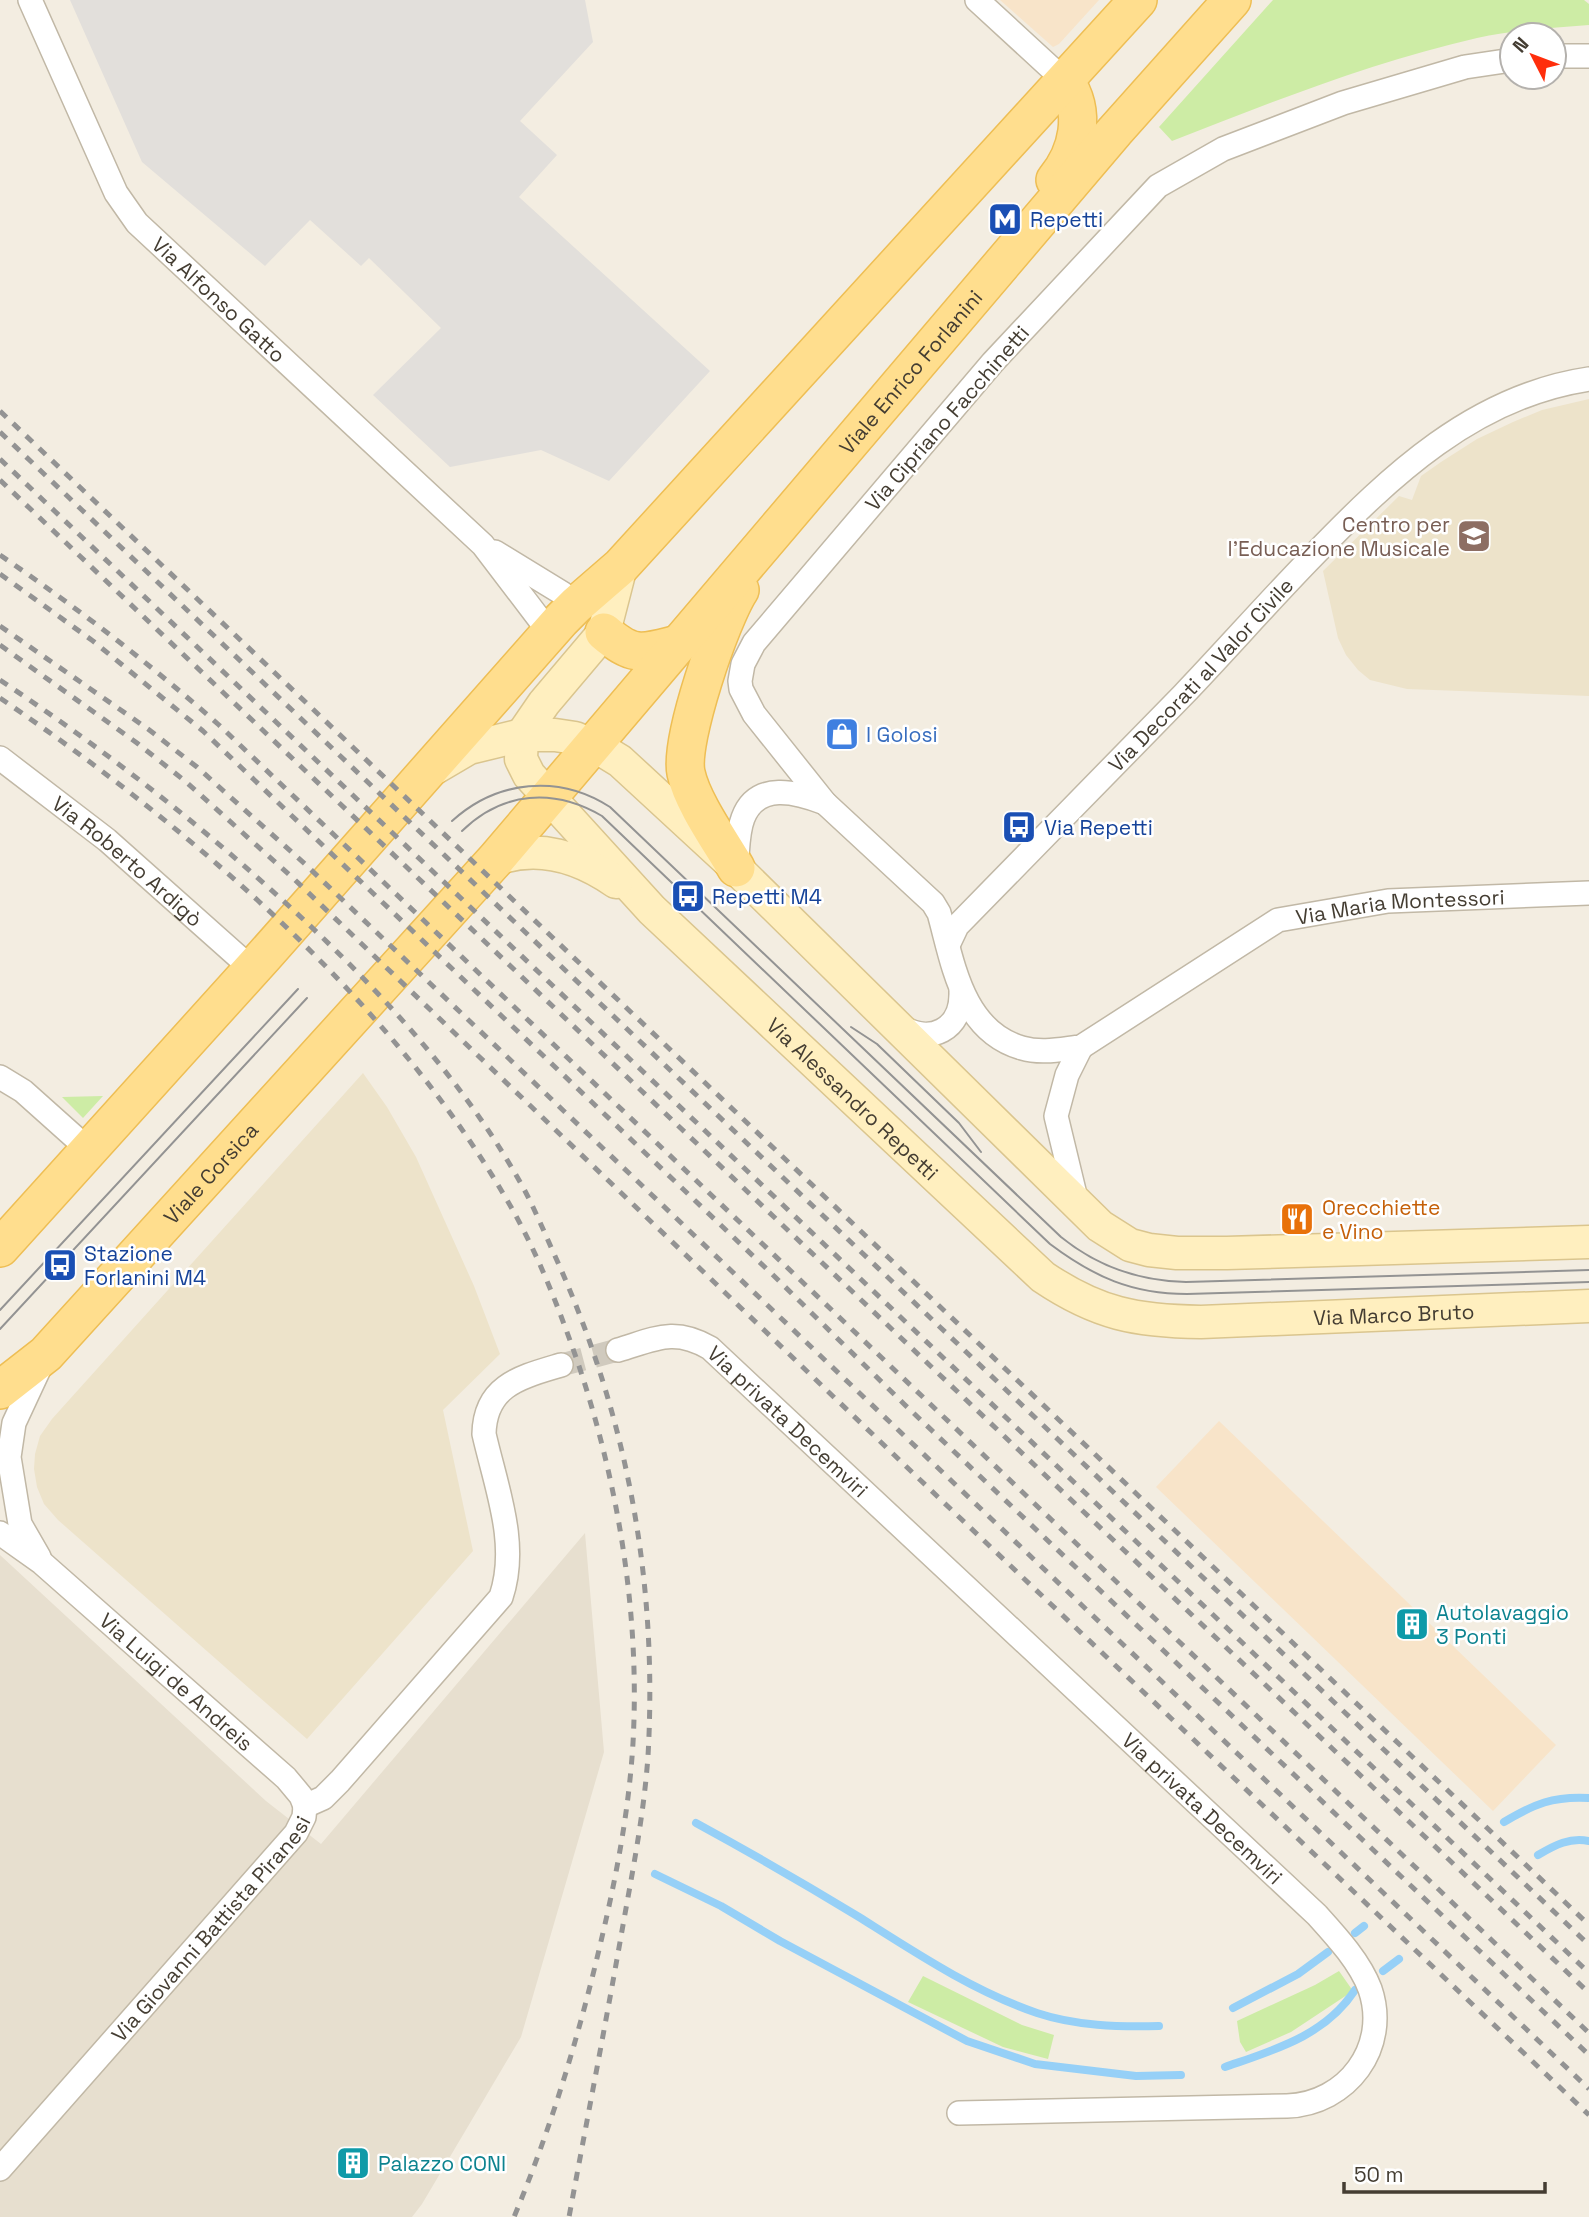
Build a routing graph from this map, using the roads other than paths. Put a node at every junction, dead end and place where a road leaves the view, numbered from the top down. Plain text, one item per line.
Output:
1 (30, 0) edge
2 (977, 0) edge
3 (1138, 0) edge
4 (1232, 0) edge
5 (1568, 56) edge
6 (1589, 56) edge
7 (1498, 62) edge
8 (1065, 81) junction
9 (963, 310) junction
10 (1589, 379) edge
11 (799, 502) junction
12 (483, 545) junction
13 (621, 566) junction
14 (576, 605) junction
15 (604, 632) junction
16 (550, 634) junction
17 (678, 644) junction
18 (522, 735) junction
19 (592, 745) junction
20 (0, 758) edge
21 (421, 779) junction
22 (548, 797) junction
23 (825, 803) junction
24 (496, 859) junction
25 (736, 868) junction
26 (1589, 893) edge
27 (652, 910) junction
28 (950, 951) junction
29 (252, 969) junction
30 (961, 992) junction
31 (890, 1019) junction
32 (1081, 1047) junction
33 (0, 1077) edge
34 (89, 1150) junction
35 (1077, 1203) junction
36 (1589, 1242) edge
37 (0, 1248) edge
38 (1589, 1306) edge
39 (1201, 1322) joint
40 (618, 1350) tunnel mouth
41 (46, 1354) junction
42 (561, 1365) tunnel mouth
43 (0, 1390) edge
44 (0, 1533) edge
45 (42, 1563) junction
46 (305, 1806) junction
47 (960, 2113) dead end
48 (0, 2169) edge

1 - 12 street, Via Alfonso Gatto
2 - 8 street
3 - 8 main road
4 - 9 main road, Viale Enrico Forlanini
5 - 6 street
7 - 23 street, Via Cipriano Facchinetti
8 - 9 main road
8 - 13 main road
9 - 11 main road, Viale Enrico Forlanini
10 - 28 street, Via Decorati al Valor Civile
11 - 17 main road, Viale Enrico Forlanini
11 - 25 main road
12 - 14 street, Via Alfonso Gatto
12 - 16 street, Via Alfonso Gatto
13 - 14 main road
13 - 15 main road
14 - 15 main road
14 - 16 main road
15 - 17 main road
15 - 18 main road
16 - 21 main road
17 - 19 main road, Viale Enrico Forlanini
18 - 19 main road
18 - 21 main road
18 - 22 main road
19 - 22 main road, Viale Enrico Forlanini
19 - 25 main road
20 - 29 street, Via Roberto Ardigò
21 - 29 main road
22 - 24 main road, Viale Enrico Forlanini
22 - 27 main road, Via Alessandro Repetti
23 - 25 street
23 - 28 street, Via Cipriano Facchinetti
24 - 27 main road
24 - 41 main road, Viale Corsica
25 - 31 main road
26 - 32 street, Via Maria Montessori
27 - 39 main road, Via Alessandro Repetti
28 - 30 street
29 - 34 main road
30 - 31 street
30 - 32 street
31 - 35 main road
32 - 35 street
33 - 34 street
34 - 37 main road
35 - 36 main road
38 - 39 main road, Via Marco Bruto
40 - 47 street, Via privata Decemviri
41 - 43 main road
41 - 45 street, Viale Corsica
42 - 46 street, Via Giovanni Battista Piranesi
44 - 45 street
45 - 46 street, Via Luigi de Andreis
46 - 48 street, Via Giovanni Battista Piranesi

